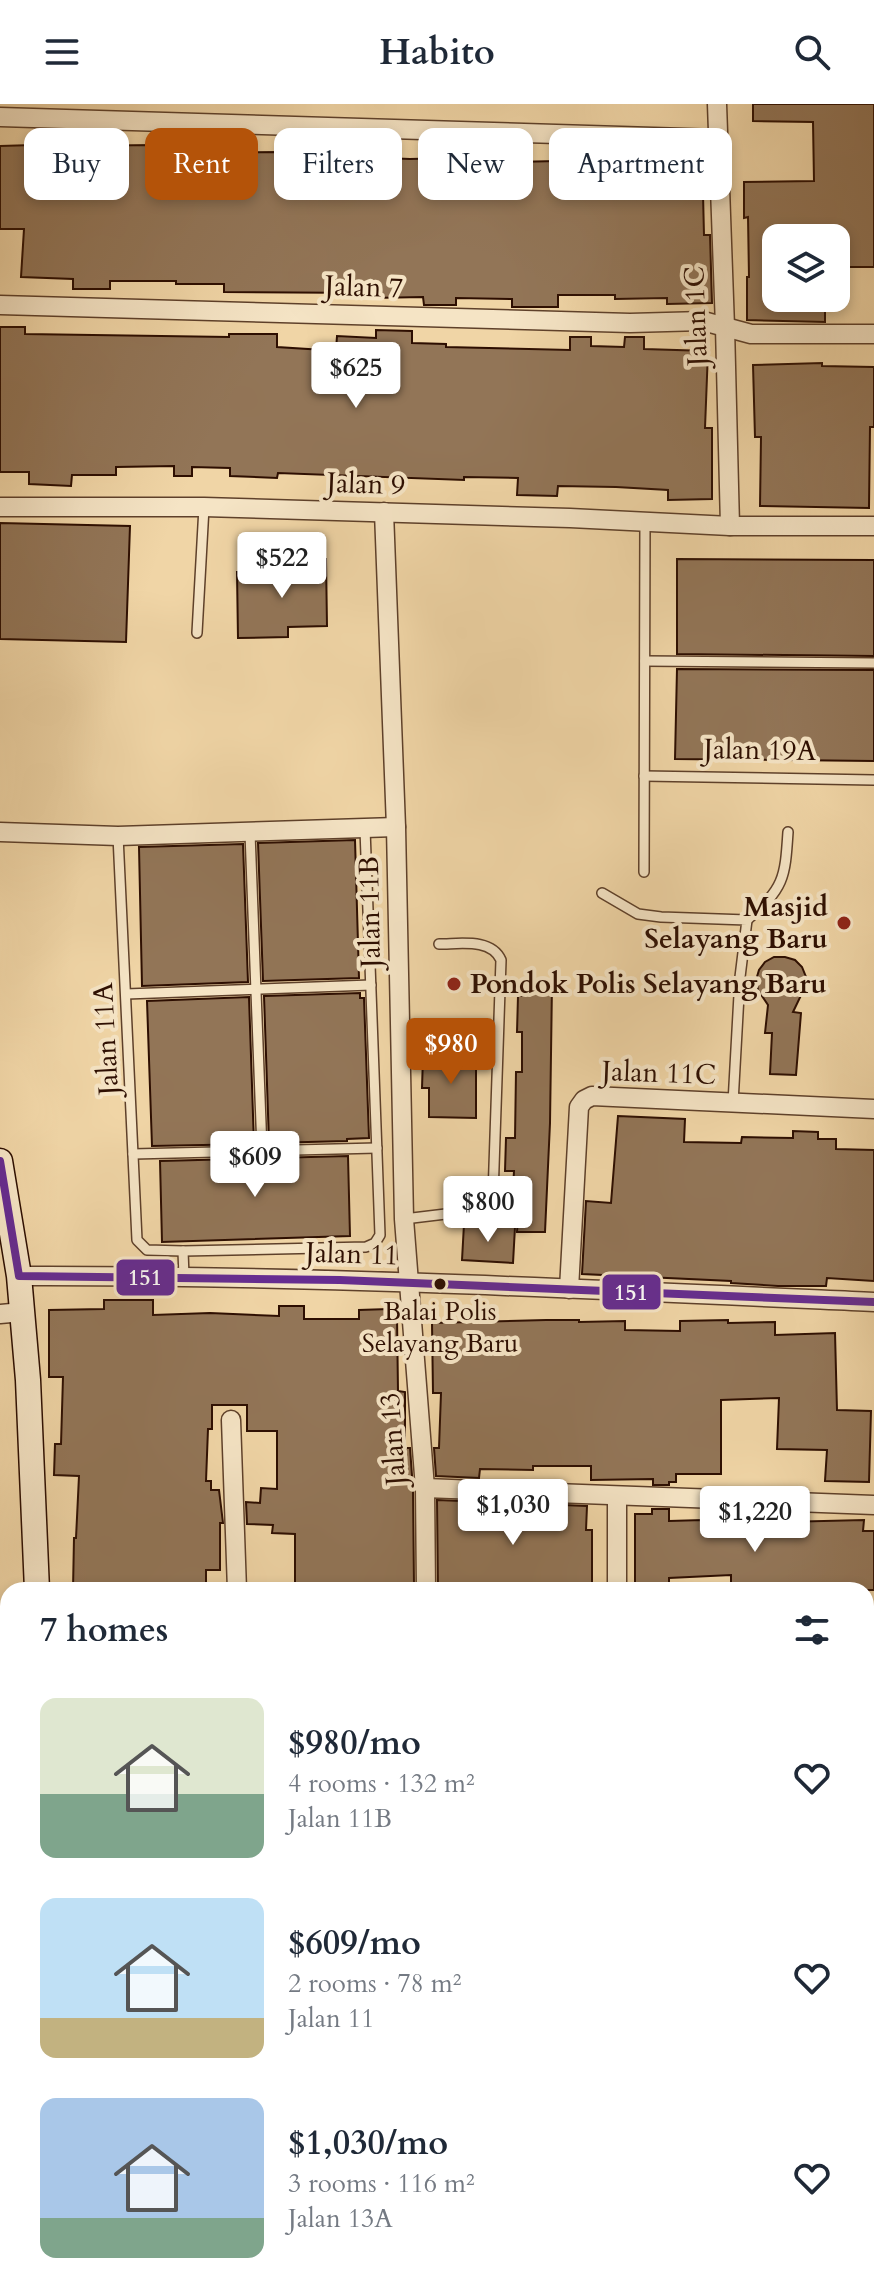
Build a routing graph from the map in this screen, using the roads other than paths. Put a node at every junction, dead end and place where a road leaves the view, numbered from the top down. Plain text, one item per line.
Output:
1 (717, 104) edge
2 (0, 117) edge
3 (718, 128) edge
4 (549, 134) edge
5 (720, 200) edge
6 (0, 305) edge
7 (725, 327) junction
8 (874, 334) edge
9 (0, 507) edge
10 (204, 507) junction
11 (384, 512) junction
12 (645, 521) junction
13 (730, 526) junction
14 (874, 526) edge
15 (197, 633) dead end
16 (645, 661) junction
17 (874, 663) edge
18 (644, 776) junction
19 (874, 780) edge
20 (396, 827) junction
21 (365, 829) junction
22 (0, 832) edge
23 (788, 832) dead end
24 (250, 833) junction
25 (118, 836) junction
26 (644, 872) dead end
27 (602, 893) dead end
28 (747, 920) junction
29 (439, 944) dead end
30 (371, 985) junction
31 (256, 989) junction
32 (126, 994) junction
33 (733, 1103) junction
34 (874, 1109) edge
35 (377, 1148) junction
36 (262, 1150) junction
37 (133, 1154) junction
38 (0, 1161) edge
39 (404, 1219) junction
40 (183, 1251) junction
41 (19, 1276) junction
42 (184, 1277) junction
43 (409, 1284) junction
44 (569, 1289) junction
45 (874, 1302) edge
46 (11, 1313) edge
47 (231, 1420) dead end
48 (425, 1488) junction
49 (617, 1496) junction
50 (874, 1505) edge
51 (37, 1582) edge
52 (237, 1582) edge
53 (426, 1582) edge
54 (617, 1582) edge

1 - 3 street, Jalan 1C
2 - 4 street
5 - 7 street, Jalan 1C
6 - 7 street, Jalan 7
7 - 8 street, Jalan 7
7 - 13 street, Jalan 1C
9 - 10 street, Jalan 9
10 - 11 street, Jalan 9
10 - 15 lane
11 - 12 street, Jalan 9
11 - 20 street, Jalan 11B
12 - 13 street, Jalan 9
12 - 16 lane
13 - 14 street
16 - 17 lane
16 - 18 lane
18 - 19 lane, Jalan 19A
18 - 26 lane
20 - 21 street, Jalan 11B
20 - 39 street, Jalan 11B
21 - 24 street, Jalan 11B
21 - 30 lane
22 - 25 street, Jalan 11B
23 - 28 lane
24 - 25 street, Jalan 11B
24 - 31 lane
25 - 32 lane, Jalan 11A
27 - 28 lane
28 - 33 lane
29 - 39 lane
30 - 31 lane
30 - 35 lane
31 - 32 lane
31 - 36 lane
32 - 37 lane, Jalan 11A
33 - 34 street, Jalan 11C
33 - 44 street, Jalan 11C
35 - 36 lane
35 - 40 lane
36 - 37 lane
37 - 40 lane, Jalan 11A
38 - 41 street
39 - 43 street, Jalan 11B
40 - 42 lane
41 - 42 street, Jalan 11
41 - 46 street
42 - 43 street, Jalan 11
43 - 44 street, Jalan 11
43 - 48 street, Jalan 13
44 - 45 street, Jalan 11
46 - 51 street
47 - 52 street
48 - 49 street
48 - 53 street, Jalan 13
49 - 50 street
49 - 54 street

